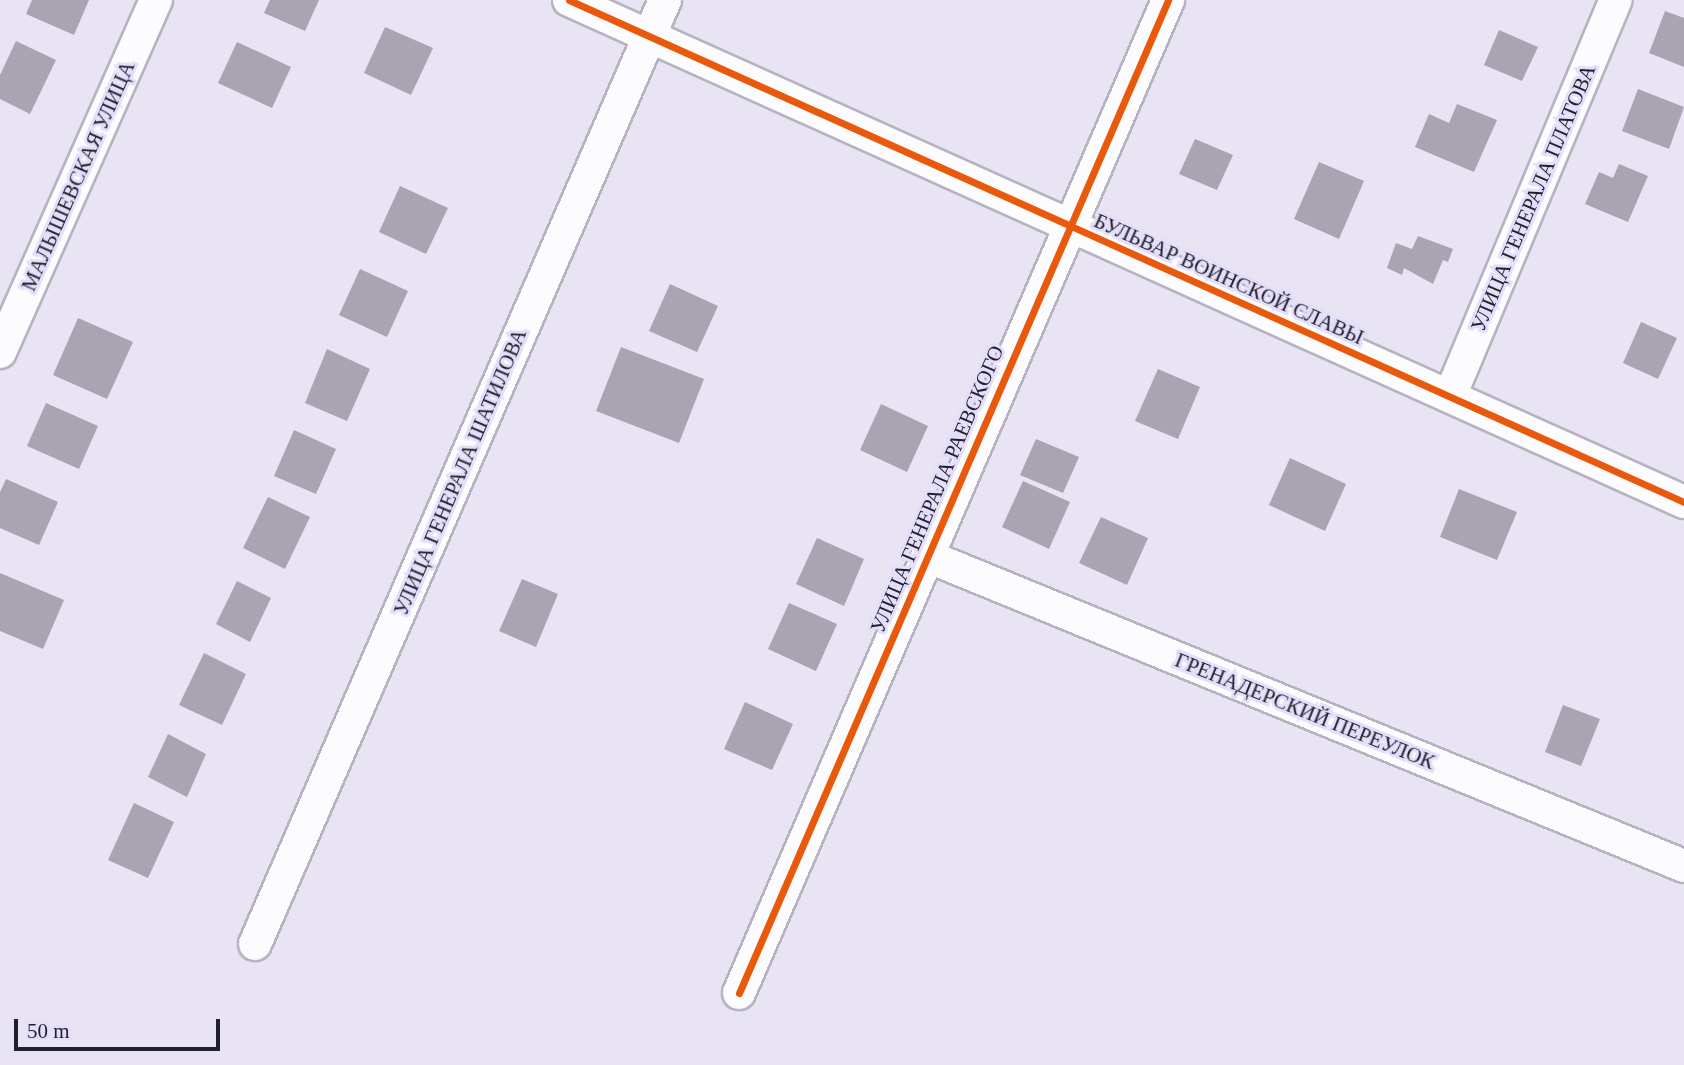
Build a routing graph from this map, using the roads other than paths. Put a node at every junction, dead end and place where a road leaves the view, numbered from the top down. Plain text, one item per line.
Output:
1 (156, 0) edge
2 (569, 0) edge
3 (665, 0) edge
4 (1168, 0) edge
5 (1616, 0) edge
6 (650, 34) junction
7 (1068, 227) junction
8 (0, 352) edge
9 (1450, 396) junction
10 (1684, 502) edge
11 (927, 556) junction
12 (1684, 866) edge
13 (256, 944) dead end
14 (739, 993) dead end

1 - 8 street, МАЛЫШЕВСКАЯ УЛИЦА
2 - 6 street, БУЛЬВАР ВОИНСКОЙ СЛАВЫ
3 - 6 street, УЛИЦА ГЕНЕРАЛА ШАТИЛОВА
4 - 7 street, УЛИЦА ГЕНЕРАЛА РАЕВСКОГО
5 - 9 street, УЛИЦА ГЕНЕРАЛА ПЛАТОВА
6 - 7 street, БУЛЬВАР ВОИНСКОЙ СЛАВЫ
6 - 13 street, УЛИЦА ГЕНЕРАЛА ШАТИЛОВА
7 - 9 street, БУЛЬВАР ВОИНСКОЙ СЛАВЫ
7 - 11 street, УЛИЦА ГЕНЕРАЛА РАЕВСКОГО
9 - 10 street, БУЛЬВАР ВОИНСКОЙ СЛАВЫ
11 - 12 street, ГРЕНАДЕРСКИЙ ПЕРЕУЛОК
11 - 14 street, УЛИЦА ГЕНЕРАЛА РАЕВСКОГО

